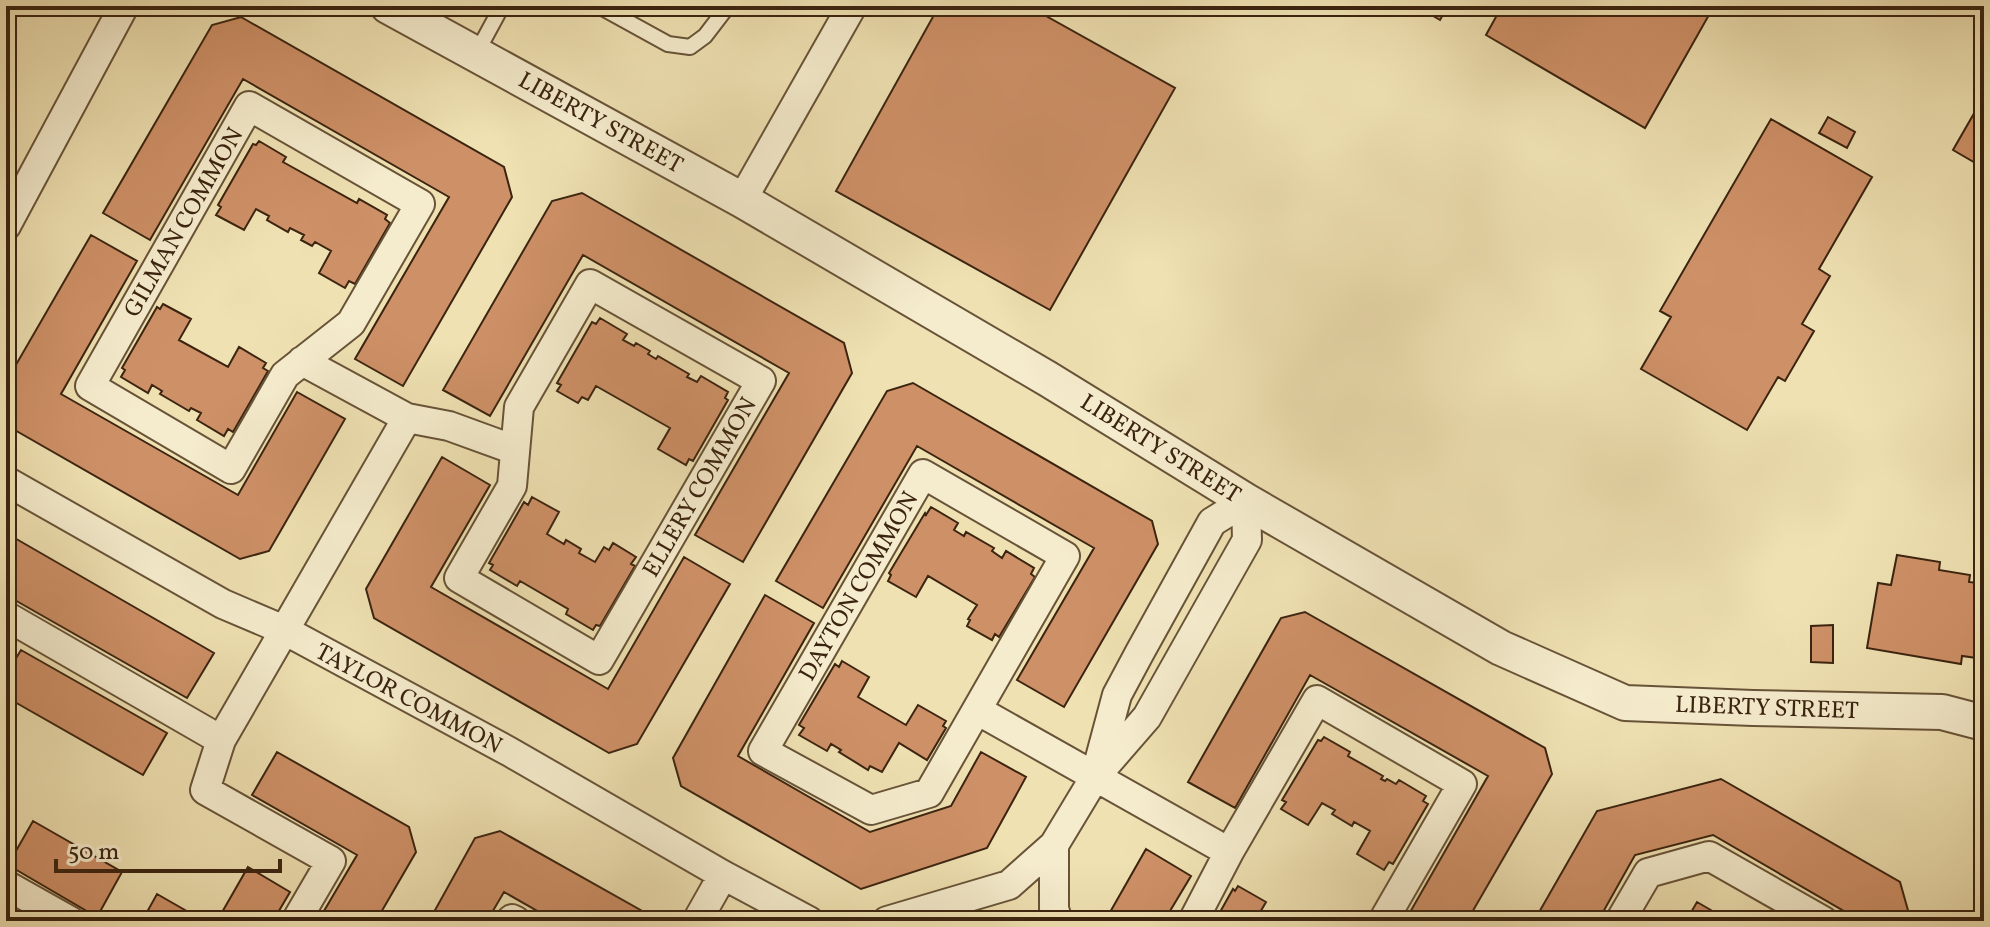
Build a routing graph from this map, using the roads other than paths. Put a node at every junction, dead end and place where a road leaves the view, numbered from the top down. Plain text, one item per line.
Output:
1 (124, 6) edge
2 (388, 6) edge
3 (502, 6) edge
4 (599, 6) edge
5 (728, 6) edge
6 (852, 6) edge
7 (476, 54) junction
8 (742, 200) junction
9 (6, 226) edge
10 (302, 361) junction
11 (407, 418) junction
12 (515, 450) junction
13 (6, 481) edge
14 (1246, 501) junction
15 (6, 616) edge
16 (284, 630) junction
17 (1140, 652) junction
18 (1174, 670) junction
19 (977, 710) junction
20 (1984, 723) edge
21 (221, 740) junction
22 (1095, 777) junction
23 (1054, 845) junction
24 (1229, 852) junction
25 (723, 875) junction
26 (6, 885) edge
27 (70, 921) edge
28 (296, 921) edge
29 (697, 921) edge
30 (809, 921) edge
31 (887, 921) edge
32 (1058, 921) edge
33 (1193, 921) edge
34 (1383, 921) edge
35 (1620, 921) edge
36 (1823, 921) edge

1 - 9 street
2 - 7 street, LIBERTY STREET
3 - 7 lane
4 - 5 lane
6 - 8 street
7 - 8 street, LIBERTY STREET
8 - 14 street, LIBERTY STREET
10 - 10 street, GILMAN COMMON
10 - 11 street
11 - 12 street
11 - 16 street
12 - 12 street, ELLERY COMMON
13 - 16 street, TAYLOR COMMON
14 - 17 street
14 - 18 street
14 - 20 street, LIBERTY STREET
15 - 21 street
16 - 21 street
16 - 25 street, TAYLOR COMMON
17 - 18 street
17 - 22 street
18 - 22 street
19 - 19 street, DAYTON COMMON
19 - 22 street
21 - 28 street
22 - 23 street
22 - 24 street
23 - 31 street
23 - 32 street
24 - 33 street
24 - 34 street
25 - 29 street
25 - 30 street, TAYLOR COMMON
26 - 27 street
35 - 36 street

